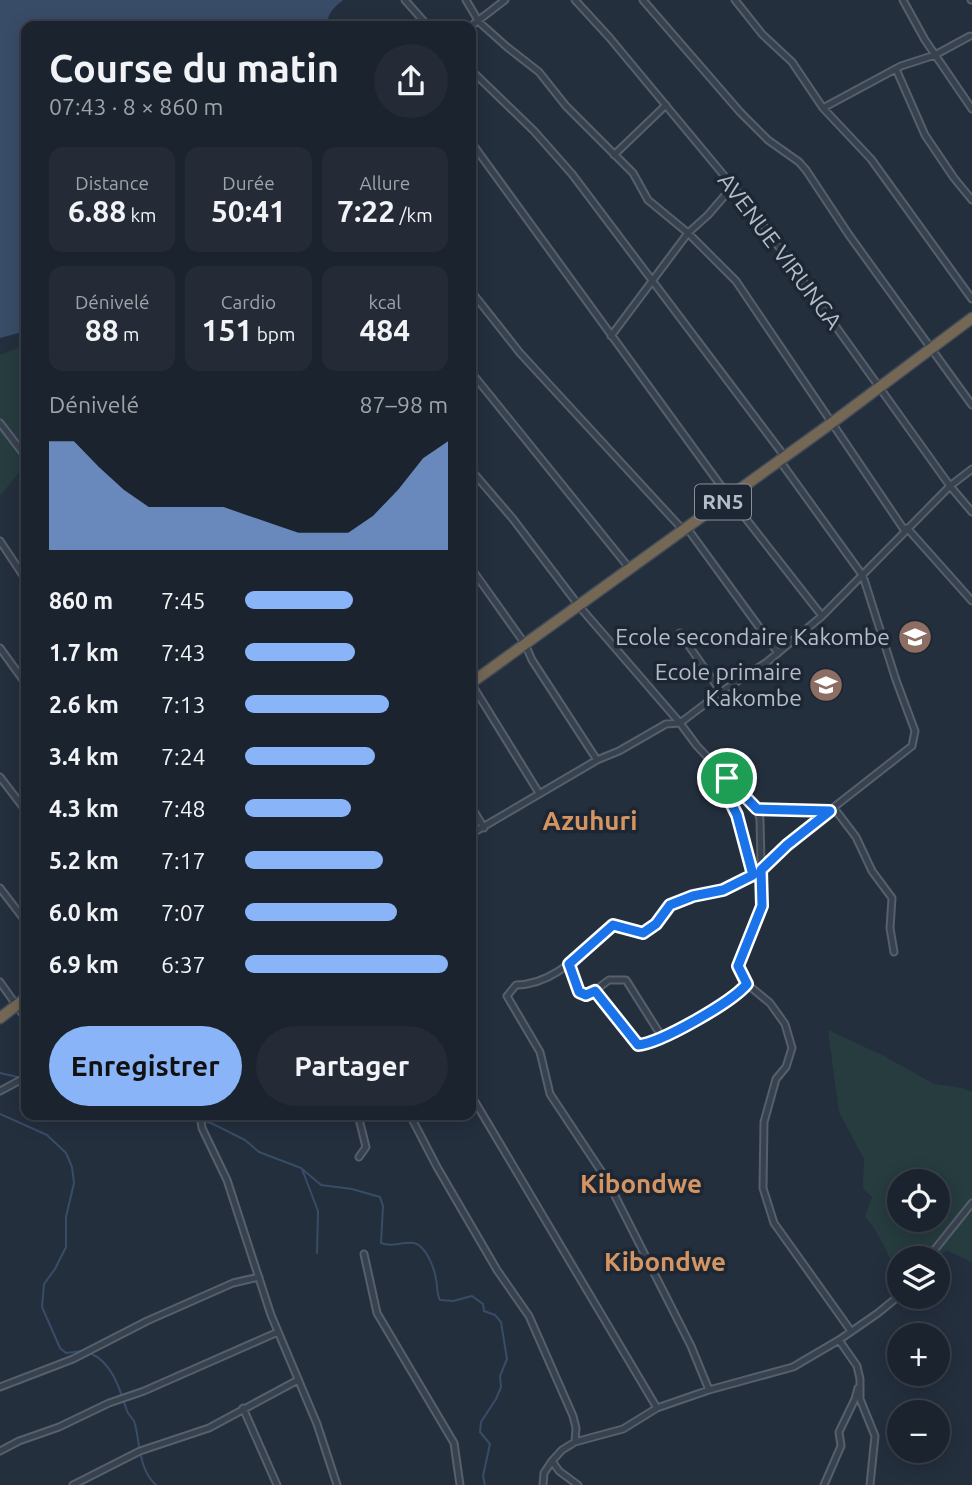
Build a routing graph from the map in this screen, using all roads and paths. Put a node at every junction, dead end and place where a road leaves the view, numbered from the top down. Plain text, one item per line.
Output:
1 (405, 0) edge
2 (466, 0) edge
3 (505, 0) edge
4 (576, 0) edge
5 (643, 0) edge
6 (735, 0) edge
7 (903, 0) edge
8 (424, 21) edge
9 (479, 22) junction
10 (476, 24) edge
11 (970, 36) dead end
12 (935, 55) junction
13 (896, 69) junction
14 (476, 75) edge
15 (972, 92) edge
16 (964, 98) junction
17 (666, 105) junction
18 (823, 108) junction
19 (972, 108) edge
20 (476, 149) edge
21 (614, 155) junction
22 (733, 186) junction
23 (972, 200) edge
24 (688, 233) junction
25 (652, 279) junction
26 (476, 298) edge
27 (972, 299) edge
28 (972, 318) edge
29 (611, 336) junction
30 (930, 349) junction
31 (476, 378) edge
32 (880, 387) junction
33 (972, 405) edge
34 (833, 422) junction
35 (0, 423) edge
36 (21, 450) edge
37 (782, 459) junction
38 (972, 468) edge
39 (476, 476) edge
40 (950, 486) junction
41 (729, 497) junction
42 (972, 512) edge
43 (686, 529) junction
44 (906, 530) junction
45 (0, 541) edge
46 (630, 569) junction
47 (21, 572) edge
48 (476, 575) edge
49 (863, 576) junction
50 (972, 601) edge
51 (579, 606) junction
52 (822, 616) junction
53 (680, 633) dead end
54 (525, 644) junction
55 (0, 648) edge
56 (778, 653) junction
57 (21, 677) edge
58 (476, 679) edge
59 (476, 691) edge
60 (721, 692) junction
61 (680, 723) junction
62 (597, 760) junction
63 (0, 777) edge
64 (727, 778) junction
65 (539, 793) junction
66 (21, 804) edge
67 (757, 809) junction
68 (832, 809) junction
69 (476, 814) edge
70 (484, 828) junction
71 (476, 832) edge
72 (761, 870) junction
73 (753, 875) junction
74 (0, 888) edge
75 (21, 915) edge
76 (894, 952) dead end
77 (569, 964) junction
78 (0, 982) edge
79 (747, 984) junction
80 (595, 991) junction
81 (21, 1002) edge
82 (16, 1006) junction
83 (21, 1012) edge
84 (0, 1018) edge
85 (662, 1037) junction
86 (21, 1080) edge
87 (0, 1091) edge
88 (476, 1103) edge
89 (201, 1120) edge
90 (359, 1120) edge
91 (413, 1120) edge
92 (359, 1157) dead end
93 (972, 1203) edge
94 (938, 1246) edge
95 (364, 1254) dead end
96 (259, 1277) junction
97 (887, 1305) edge
98 (851, 1331) junction
99 (278, 1332) junction
100 (839, 1340) junction
101 (860, 1379) junction
102 (298, 1380) junction
103 (0, 1387) edge
104 (709, 1390) junction
105 (243, 1408) junction
106 (657, 1408) junction
107 (575, 1442) junction
108 (0, 1451) edge
109 (552, 1461) junction
110 (73, 1485) edge
111 (277, 1485) edge
112 (337, 1485) edge
113 (460, 1485) edge
114 (543, 1485) edge
115 (578, 1485) edge
116 (824, 1485) edge
117 (870, 1485) edge

1 - 8 street
2 - 9 street
3 - 9 street
4 - 17 street, AVENUE VIRUNGA
5 - 30 street
6 - 18 street
7 - 12 street
9 - 10 street
9 - 21 street
11 - 12 street
12 - 13 street
12 - 16 street
13 - 18 street
13 - 23 street
14 - 25 street
15 - 16 street
16 - 19 street
17 - 21 street
17 - 22 street, AVENUE VIRUNGA
18 - 27 street
20 - 29 street
21 - 24 street
22 - 24 street
22 - 32 street, AVENUE VIRUNGA
24 - 25 street
24 - 34 street
25 - 29 street
25 - 37 street
26 - 43 street
28 - 30 highway, RN5
29 - 41 street
30 - 32 highway, RN5
30 - 33 street
31 - 46 street
32 - 34 highway, RN5
32 - 40 street, AVENUE VIRUNGA
34 - 37 highway, RN5
34 - 44 street
35 - 36 street
37 - 41 highway, RN5
37 - 49 street
38 - 40 street
39 - 51 street
40 - 42 street, AVENUE VIRUNGA
40 - 44 street
41 - 43 highway, RN5
41 - 52 street
43 - 46 highway, RN5
43 - 56 street
44 - 49 street
44 - 50 street
45 - 47 street
46 - 51 highway, RN5
48 - 54 street
49 - 52 street
49 - 68 street
51 - 54 highway, RN5
51 - 61 street
52 - 56 street
53 - 60 street
54 - 58 highway, RN5
54 - 62 street
55 - 57 street
56 - 60 street
59 - 65 street
60 - 61 street
61 - 62 street
61 - 64 street
62 - 65 street
63 - 66 street
64 - 67 street
64 - 73 street
65 - 70 street
67 - 68 street
67 - 72 street
68 - 72 street
68 - 76 street
69 - 70 street
70 - 71 street
72 - 73 street
72 - 79 street
73 - 77 street
74 - 75 street
77 - 80 street
77 - 104 street
78 - 82 street
79 - 85 street
79 - 98 street
80 - 85 street
80 - 85 street
81 - 82 highway
82 - 83 street
82 - 84 highway
86 - 87 street
88 - 106 street
89 - 96 street
90 - 92 street
91 - 107 street
93 - 94 street
95 - 113 street
96 - 99 street
96 - 103 street
97 - 98 street
98 - 100 street
99 - 102 street
99 - 108 street
100 - 101 street
100 - 104 street
101 - 116 street
101 - 117 street
102 - 105 street
102 - 112 street
104 - 106 street
105 - 110 street
105 - 111 street
106 - 107 street
107 - 109 street
109 - 114 street
109 - 115 street

